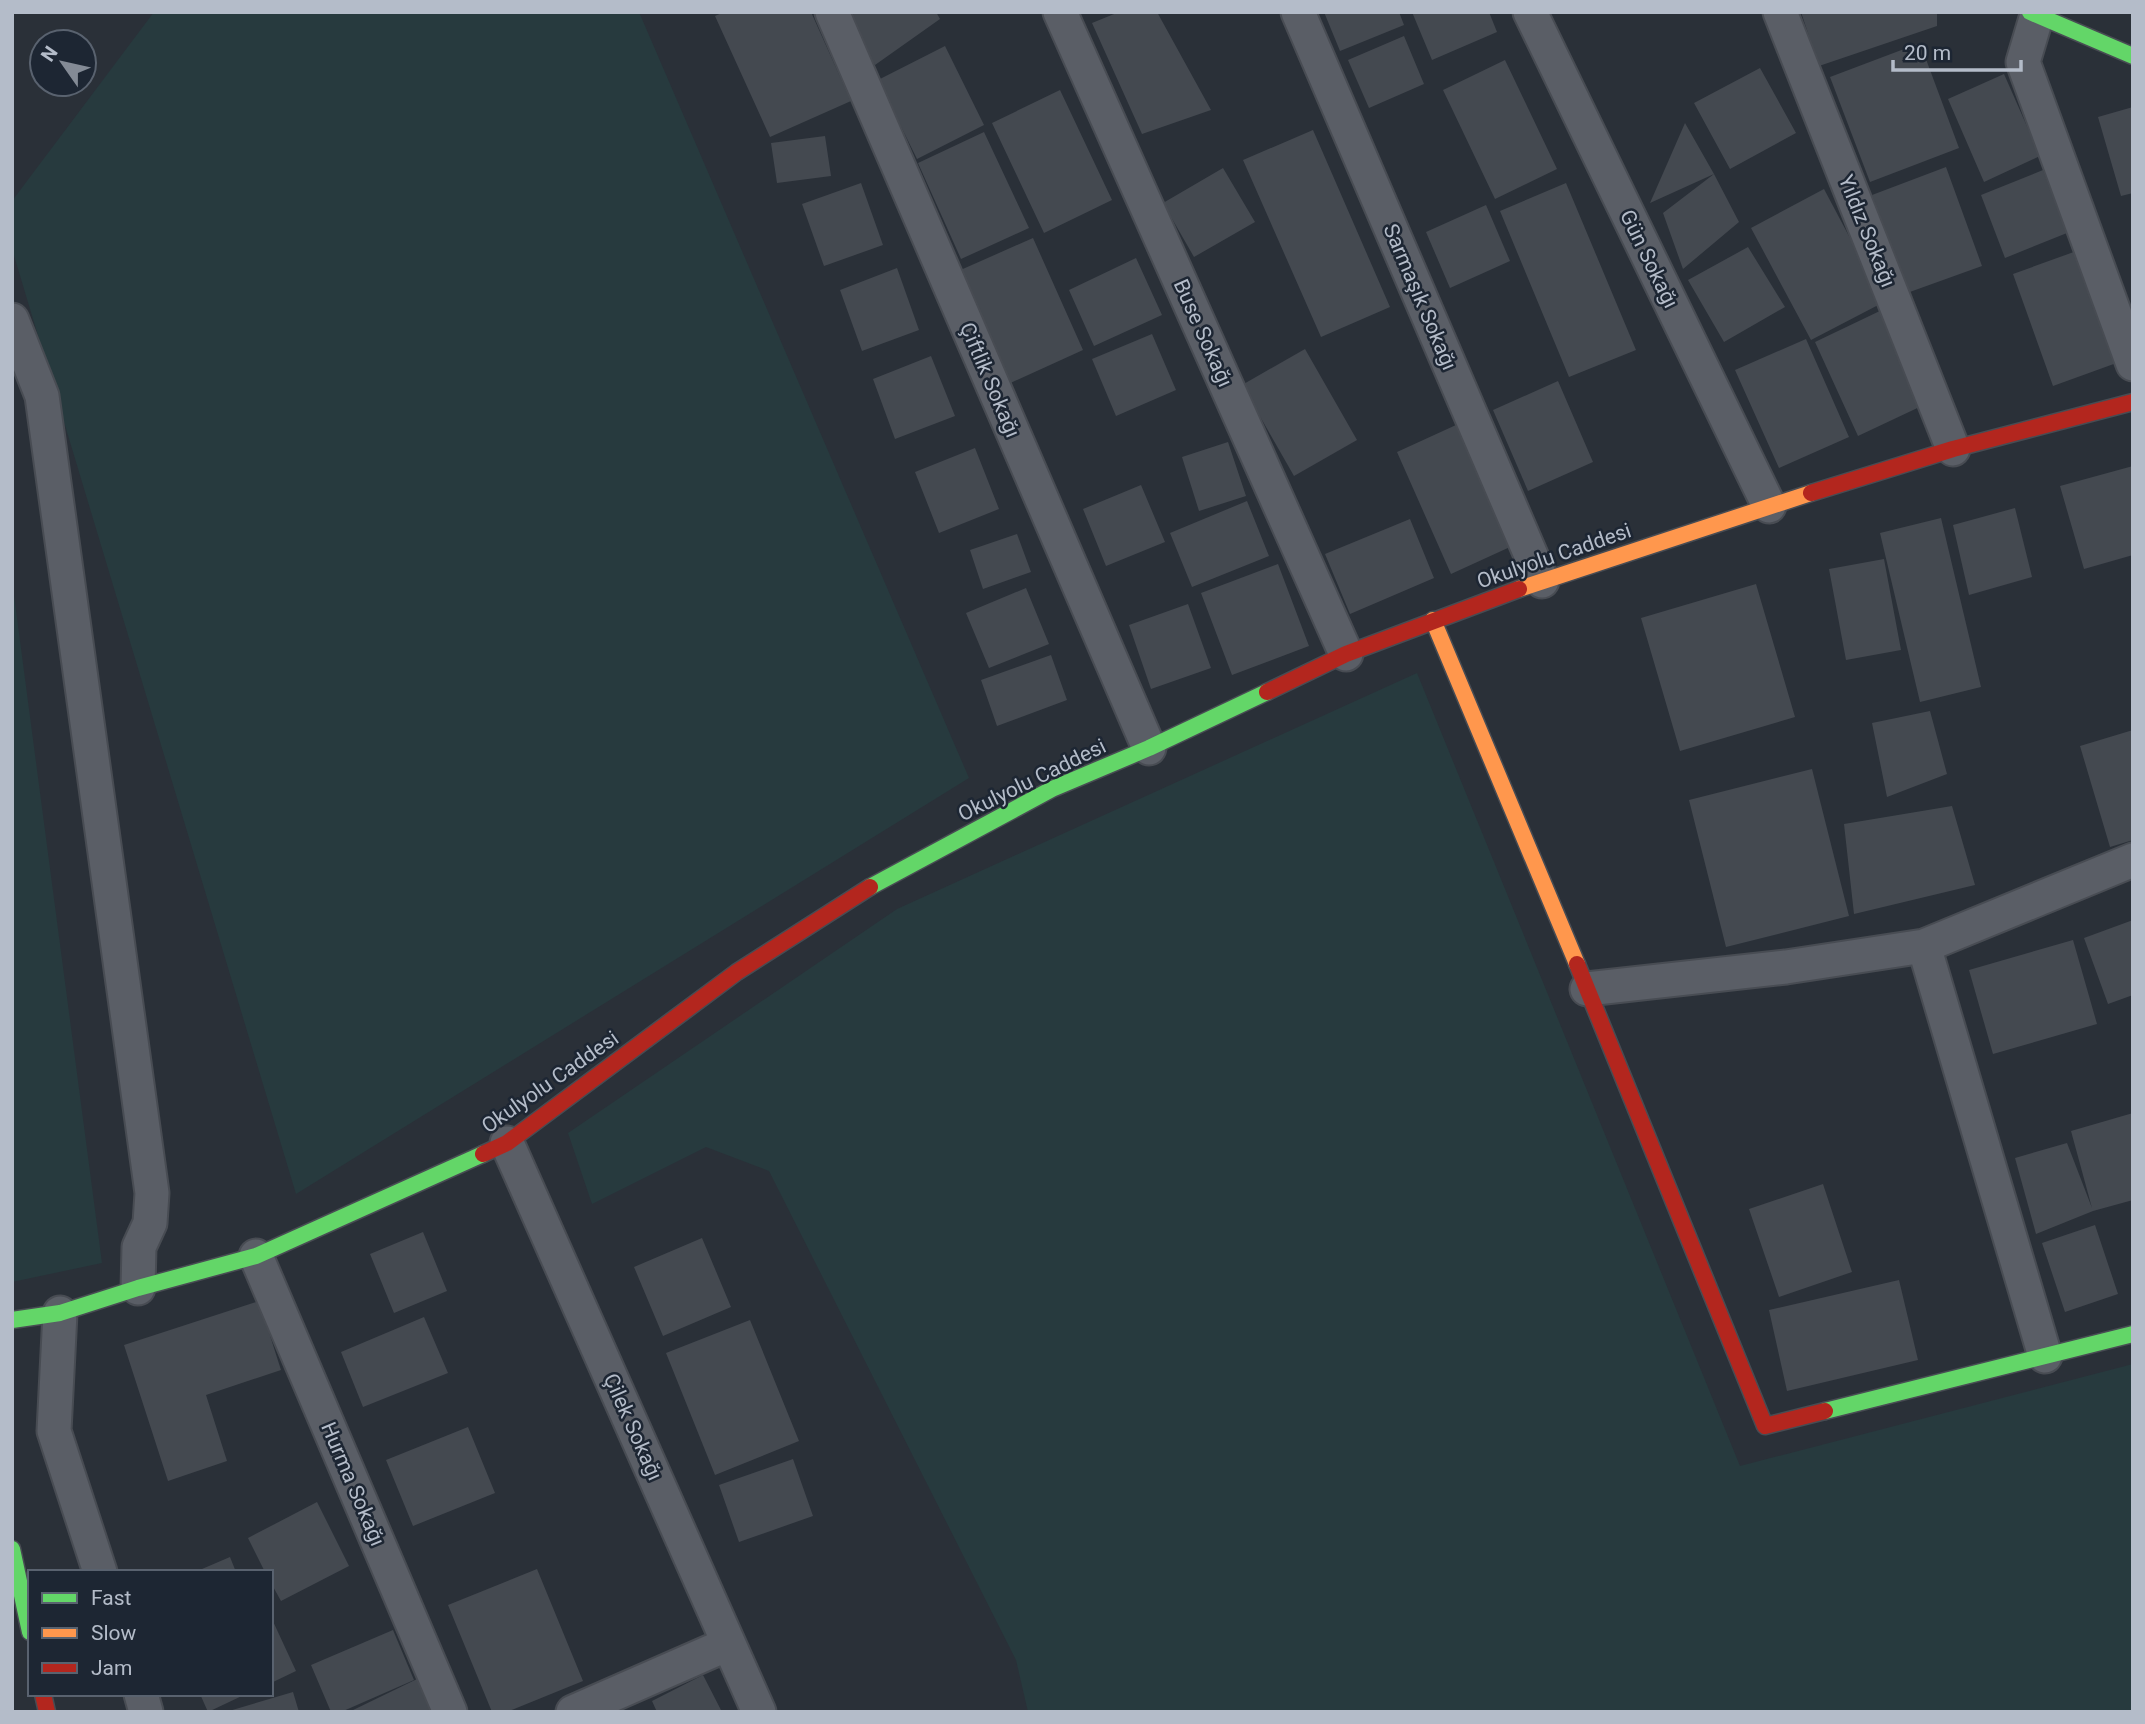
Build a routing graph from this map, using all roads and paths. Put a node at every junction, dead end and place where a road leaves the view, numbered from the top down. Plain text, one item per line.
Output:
1 (832, 12) edge
2 (1060, 12) edge
3 (1298, 12) edge
4 (1530, 12) edge
5 (1780, 12) edge
6 (2034, 14) edge
7 (2133, 56) edge
8 (12, 320) edge
9 (2133, 364) edge
10 (2133, 402) edge
11 (1954, 449) junction
12 (1769, 506) junction
13 (1542, 581) junction
14 (1433, 620) junction
15 (1346, 654) junction
16 (1149, 748) junction
17 (2133, 860) edge
18 (1924, 946) junction
19 (1587, 989) junction
20 (507, 1143) junction
21 (256, 1256) junction
22 (138, 1288) junction
23 (60, 1313) junction
24 (12, 1320) edge
25 (2133, 1334) edge
26 (2045, 1356) junction
27 (12, 1549) edge
28 (99, 1570) edge
29 (28, 1623) edge
30 (728, 1644) junction
31 (450, 1712) edge
32 (573, 1712) edge
33 (758, 1712) edge

1 - 16 street, Çiftlik Sokağı
2 - 15 street, Buse Sokağı
3 - 13 street, Sarmaşık Sokağı
4 - 12 street, Gün Sokağı
5 - 11 street, Yıldız Sokağı
6 - 7 street
6 - 9 street
8 - 22 street
10 - 11 street, Okulyolu Caddesi
11 - 12 street, Okulyolu Caddesi
12 - 13 street, Okulyolu Caddesi
13 - 14 street, Okulyolu Caddesi
14 - 15 street, Okulyolu Caddesi
14 - 19 street
15 - 16 street, Okulyolu Caddesi
16 - 20 street, Okulyolu Caddesi
17 - 18 street
18 - 19 street
18 - 26 street
19 - 26 street
20 - 21 street, Okulyolu Caddesi
20 - 30 street, Çilek Sokağı
21 - 22 street, Okulyolu Caddesi
21 - 31 street, Hurma Sokağı
22 - 23 street, Okulyolu Caddesi
23 - 24 street, Okulyolu Caddesi
23 - 28 street
25 - 26 street
27 - 29 street
30 - 32 street
30 - 33 street, Çilek Sokağı

